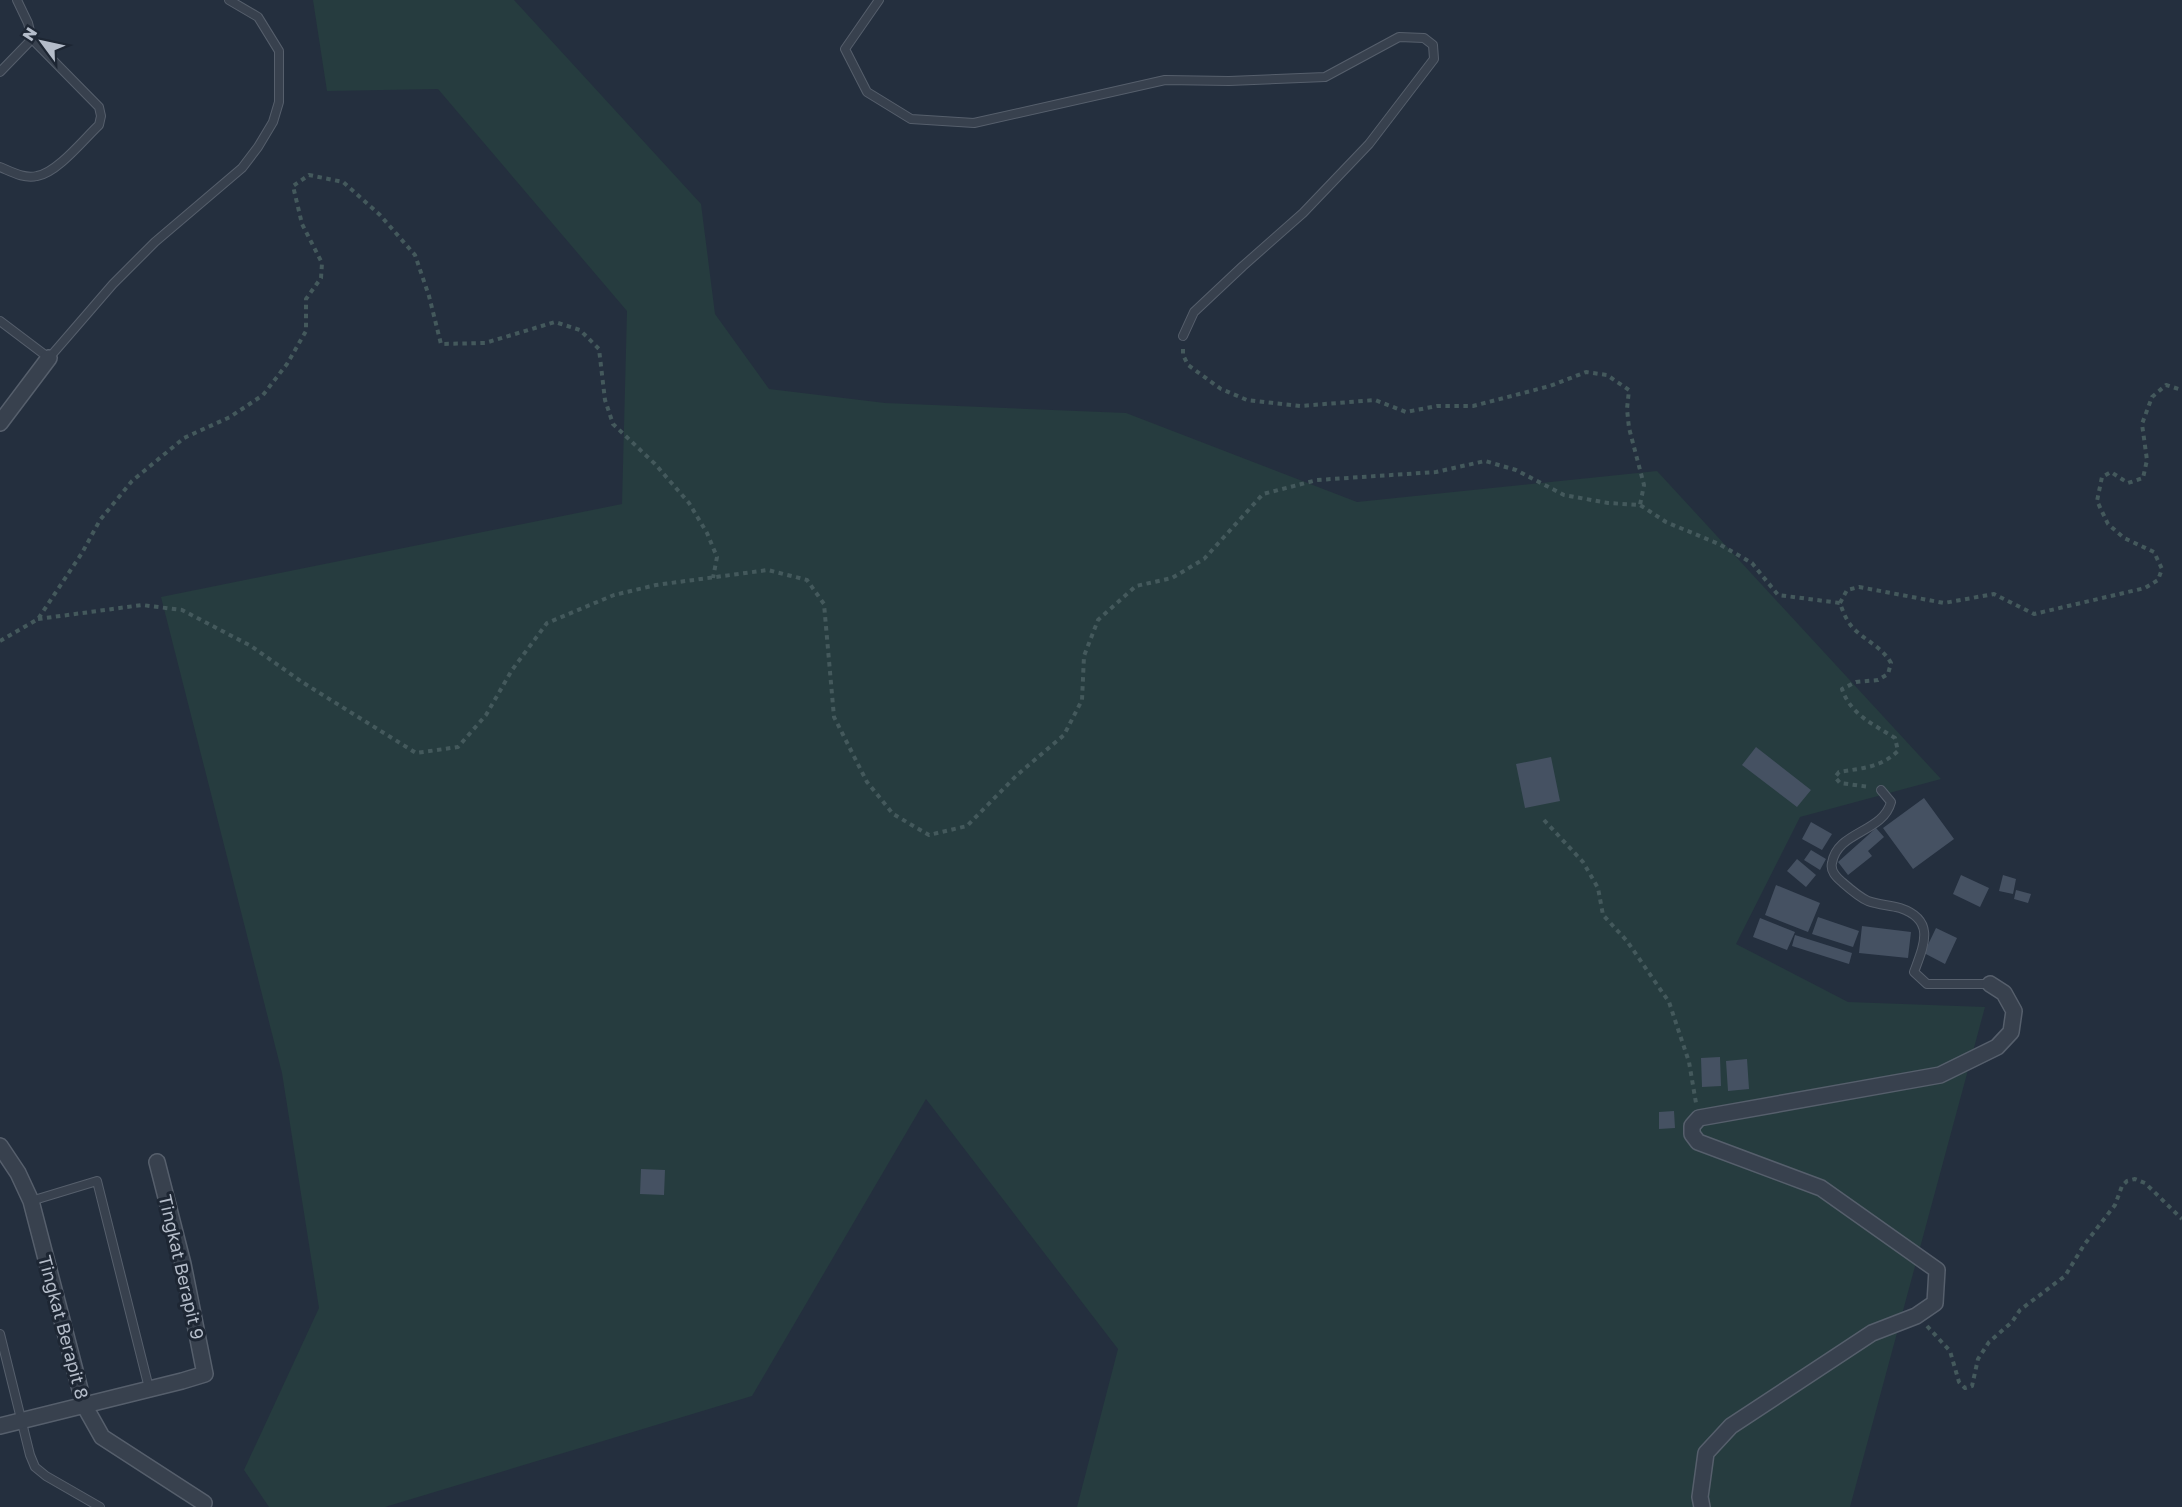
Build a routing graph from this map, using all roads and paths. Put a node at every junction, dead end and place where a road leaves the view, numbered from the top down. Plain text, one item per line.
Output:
1 (17, 0) edge
2 (229, 0) edge
3 (879, 0) edge
4 (32, 39) junction
5 (0, 72) edge
6 (0, 167) edge
7 (0, 321) edge
8 (1183, 336) joint
9 (49, 358) junction
10 (2182, 390) edge
11 (0, 423) edge
12 (1640, 505) junction
13 (713, 578) junction
14 (1840, 603) junction
15 (38, 619) junction
16 (0, 641) edge
17 (1881, 790) joint
18 (1544, 820) dead end
19 (1990, 984) joint
20 (1699, 1118) junction
21 (0, 1146) edge
22 (157, 1162) dead end
23 (31, 1201) junction
24 (2182, 1219) edge
25 (1916, 1316) junction
26 (0, 1334) edge
27 (149, 1388) junction
28 (84, 1405) junction
29 (21, 1420) junction
30 (0, 1426) edge
31 (204, 1505) edge
32 (100, 1507) edge
33 (1701, 1507) edge

1 - 4 lane
2 - 9 lane
3 - 8 lane
4 - 5 lane
4 - 6 lane
7 - 9 lane
8 - 12 path
9 - 11 street
10 - 14 path
12 - 13 path
12 - 14 path
13 - 15 path
13 - 15 path
14 - 17 path
15 - 16 path
17 - 19 lane
18 - 20 path
19 - 20 street
20 - 25 street
21 - 23 street, Tingkat Berapit 8
22 - 27 street, Tingkat Berapit 9
23 - 27 lane
23 - 28 street, Tingkat Berapit 8
24 - 25 path
25 - 33 street
26 - 29 lane
27 - 28 street
28 - 29 street
28 - 31 street, Tingkat Berapit 8
29 - 30 street
29 - 32 lane

